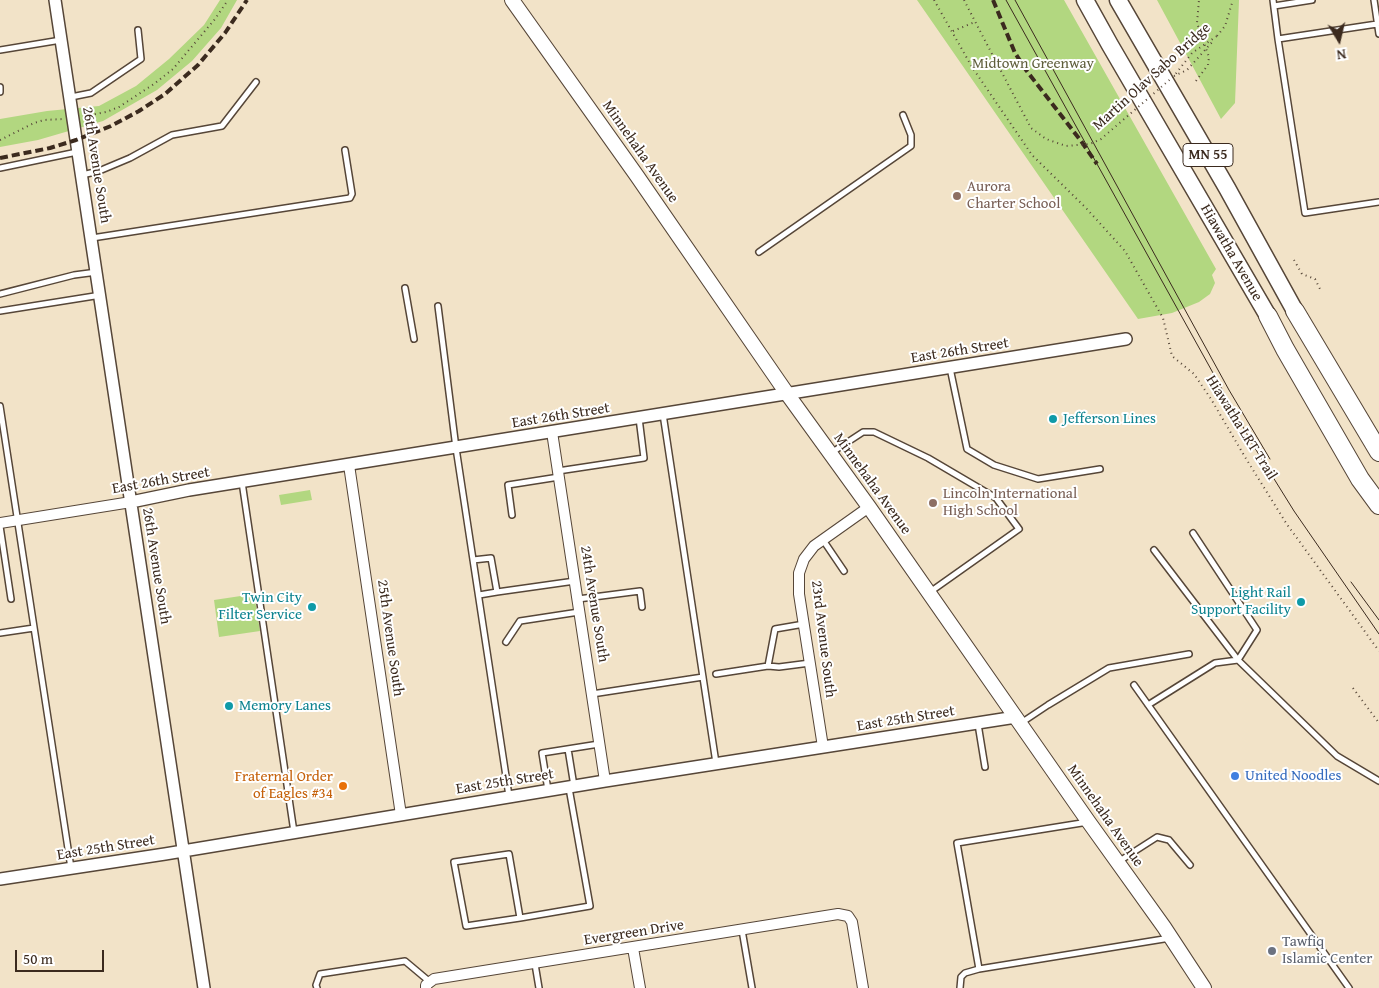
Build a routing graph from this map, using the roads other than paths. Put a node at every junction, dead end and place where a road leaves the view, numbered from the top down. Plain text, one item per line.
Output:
1 (55, 0) edge
2 (512, 0) edge
3 (1085, 0) edge
4 (1118, 0) edge
5 (1312, 0) edge
6 (1374, 0) edge
7 (1274, 3) edge
8 (1377, 7) edge
9 (1378, 24) junction
10 (138, 30) dead end
11 (1379, 34) edge
12 (1278, 39) junction
13 (61, 40) junction
14 (0, 50) edge
15 (256, 82) dead end
16 (0, 87) edge
17 (0, 92) edge
18 (70, 97) junction
19 (903, 116) dead end
20 (345, 150) dead end
21 (78, 152) junction
22 (0, 168) edge
23 (81, 176) junction
24 (1379, 202) edge
25 (92, 238) junction
26 (759, 252) dead end
27 (97, 272) junction
28 (404, 288) dead end
29 (0, 294) edge
30 (101, 295) junction
31 (438, 306) dead end
32 (0, 311) edge
33 (1295, 311) joint
34 (1268, 316) joint
35 (414, 339) dead end
36 (1126, 339) dead end
37 (950, 368) junction
38 (788, 395) junction
39 (0, 406) edge
40 (664, 414) junction
41 (639, 418) junction
42 (552, 432) junction
43 (456, 448) junction
44 (1379, 452) edge
45 (830, 453) junction
46 (349, 465) junction
47 (1100, 469) dead end
48 (559, 474) junction
49 (242, 482) junction
50 (131, 502) junction
51 (869, 507) junction
52 (1379, 507) edge
53 (512, 515) dead end
54 (17, 520) junction
55 (0, 524) edge
56 (1193, 533) dead end
57 (823, 540) junction
58 (1154, 550) dead end
59 (473, 560) junction
60 (844, 570) dead end
61 (575, 581) junction
62 (497, 592) junction
63 (929, 593) junction
64 (479, 595) junction
65 (11, 599) dead end
66 (578, 599) junction
67 (642, 607) dead end
68 (580, 612) junction
69 (804, 624) junction
70 (34, 628) junction
71 (0, 633) edge
72 (506, 642) dead end
73 (1189, 654) dead end
74 (1238, 660) junction
75 (810, 663) junction
76 (768, 666) junction
77 (716, 674) dead end
78 (703, 677) junction
79 (1134, 686) dead end
80 (592, 694) junction
81 (1148, 705) junction
82 (1018, 720) junction
83 (978, 723) junction
84 (600, 744) junction
85 (823, 747) junction
86 (568, 749) junction
87 (717, 764) junction
88 (985, 767) dead end
89 (605, 781) junction
90 (1379, 781) edge
91 (572, 787) junction
92 (548, 790) junction
93 (509, 796) junction
94 (401, 815) junction
95 (1088, 822) junction
96 (294, 833) junction
97 (184, 850) junction
98 (1117, 862) junction
99 (1190, 865) dead end
100 (71, 869) junction
101 (0, 879) edge
102 (520, 918) junction
103 (742, 930) junction
104 (1171, 938) junction
105 (633, 948) junction
106 (535, 964) junction
107 (979, 969) junction
108 (427, 985) edge
109 (204, 988) edge
110 (317, 988) edge
111 (539, 988) edge
112 (640, 988) edge
113 (752, 988) edge
114 (864, 988) edge
115 (960, 988) edge
116 (1204, 988) edge
117 (1349, 988) edge

1 - 13 street, 26th Avenue South
2 - 38 main road, Minnehaha Avenue
3 - 34 highway, Hiawatha Avenue / MN 55
4 - 33 highway, Hiawatha Avenue / MN 55
5 - 7 lane
6 - 8 lane
7 - 12 lane
8 - 9 lane
9 - 11 lane
9 - 12 lane
10 - 18 lane
12 - 24 lane
13 - 14 lane
13 - 18 street, 26th Avenue South
15 - 23 lane
16 - 17 lane
18 - 21 street, 26th Avenue South
19 - 26 lane
20 - 25 lane
21 - 22 lane
21 - 23 street, 26th Avenue South
23 - 25 street, 26th Avenue South
25 - 27 street, 26th Avenue South
27 - 29 lane
27 - 30 street, 26th Avenue South
28 - 35 lane
30 - 32 lane
30 - 50 street, 26th Avenue South
31 - 43 lane
33 - 44 highway, Hiawatha Avenue / MN 55
34 - 52 highway, Hiawatha Avenue / MN 55
36 - 37 street, East 26th Street
37 - 38 street, East 26th Street
37 - 47 lane
38 - 40 street, East 26th Street
38 - 45 main road, Minnehaha Avenue
39 - 54 lane
40 - 41 street, East 26th Street
40 - 78 lane
41 - 42 street, East 26th Street
41 - 48 lane
42 - 43 street, East 26th Street
42 - 48 street, 24th Avenue South
43 - 46 street, East 26th Street
43 - 59 lane
45 - 51 main road, Minnehaha Avenue
45 - 63 lane
46 - 49 street, East 26th Street
46 - 94 street, 25th Avenue South
48 - 53 lane
48 - 61 street, 24th Avenue South
49 - 50 street, East 26th Street
49 - 96 lane
50 - 54 street, East 26th Street
50 - 97 street, 26th Avenue South
51 - 57 street, 23rd Avenue South
51 - 63 main road, Minnehaha Avenue
54 - 55 street, East 26th Street
54 - 70 lane
55 - 65 lane
56 - 74 lane
57 - 60 lane
57 - 69 street, 23rd Avenue South
58 - 74 lane
59 - 62 lane
59 - 64 lane
61 - 62 lane
61 - 66 street, 24th Avenue South
62 - 64 lane
63 - 82 main road, Minnehaha Avenue
64 - 93 lane
66 - 67 lane
66 - 68 street, 24th Avenue South
68 - 72 lane
68 - 80 street, 24th Avenue South
69 - 75 street, 23rd Avenue South
69 - 76 lane
70 - 71 lane
70 - 100 lane
73 - 82 lane
74 - 81 lane
74 - 90 lane
75 - 76 lane
75 - 85 street, 23rd Avenue South
76 - 77 lane
78 - 80 lane
78 - 87 lane
79 - 81 lane
80 - 84 street, 24th Avenue South
81 - 117 lane
82 - 83 street, East 25th Street
82 - 95 main road, Minnehaha Avenue
83 - 85 street, East 25th Street
83 - 88 lane
84 - 86 lane
84 - 89 street, 24th Avenue South
85 - 87 street, East 25th Street
86 - 91 lane
86 - 92 lane
87 - 89 street, East 25th Street
89 - 91 street, East 25th Street
91 - 92 street, East 25th Street
91 - 102 lane
92 - 93 street, East 25th Street
93 - 94 street, East 25th Street
94 - 96 street, East 25th Street
95 - 98 main road, Minnehaha Avenue
95 - 107 lane
96 - 97 street, East 25th Street
97 - 100 street, East 25th Street
97 - 109 street, 26th Avenue South
98 - 99 lane
98 - 104 main road, Minnehaha Avenue
100 - 101 street, East 25th Street
102 - 102 lane
103 - 105 street, Evergreen Drive
103 - 113 lane
103 - 114 street, Evergreen Drive
104 - 107 lane
104 - 116 main road, Minnehaha Avenue
105 - 106 street, Evergreen Drive
105 - 112 street
106 - 108 street, Evergreen Drive
106 - 111 lane
107 - 115 lane
108 - 110 lane

